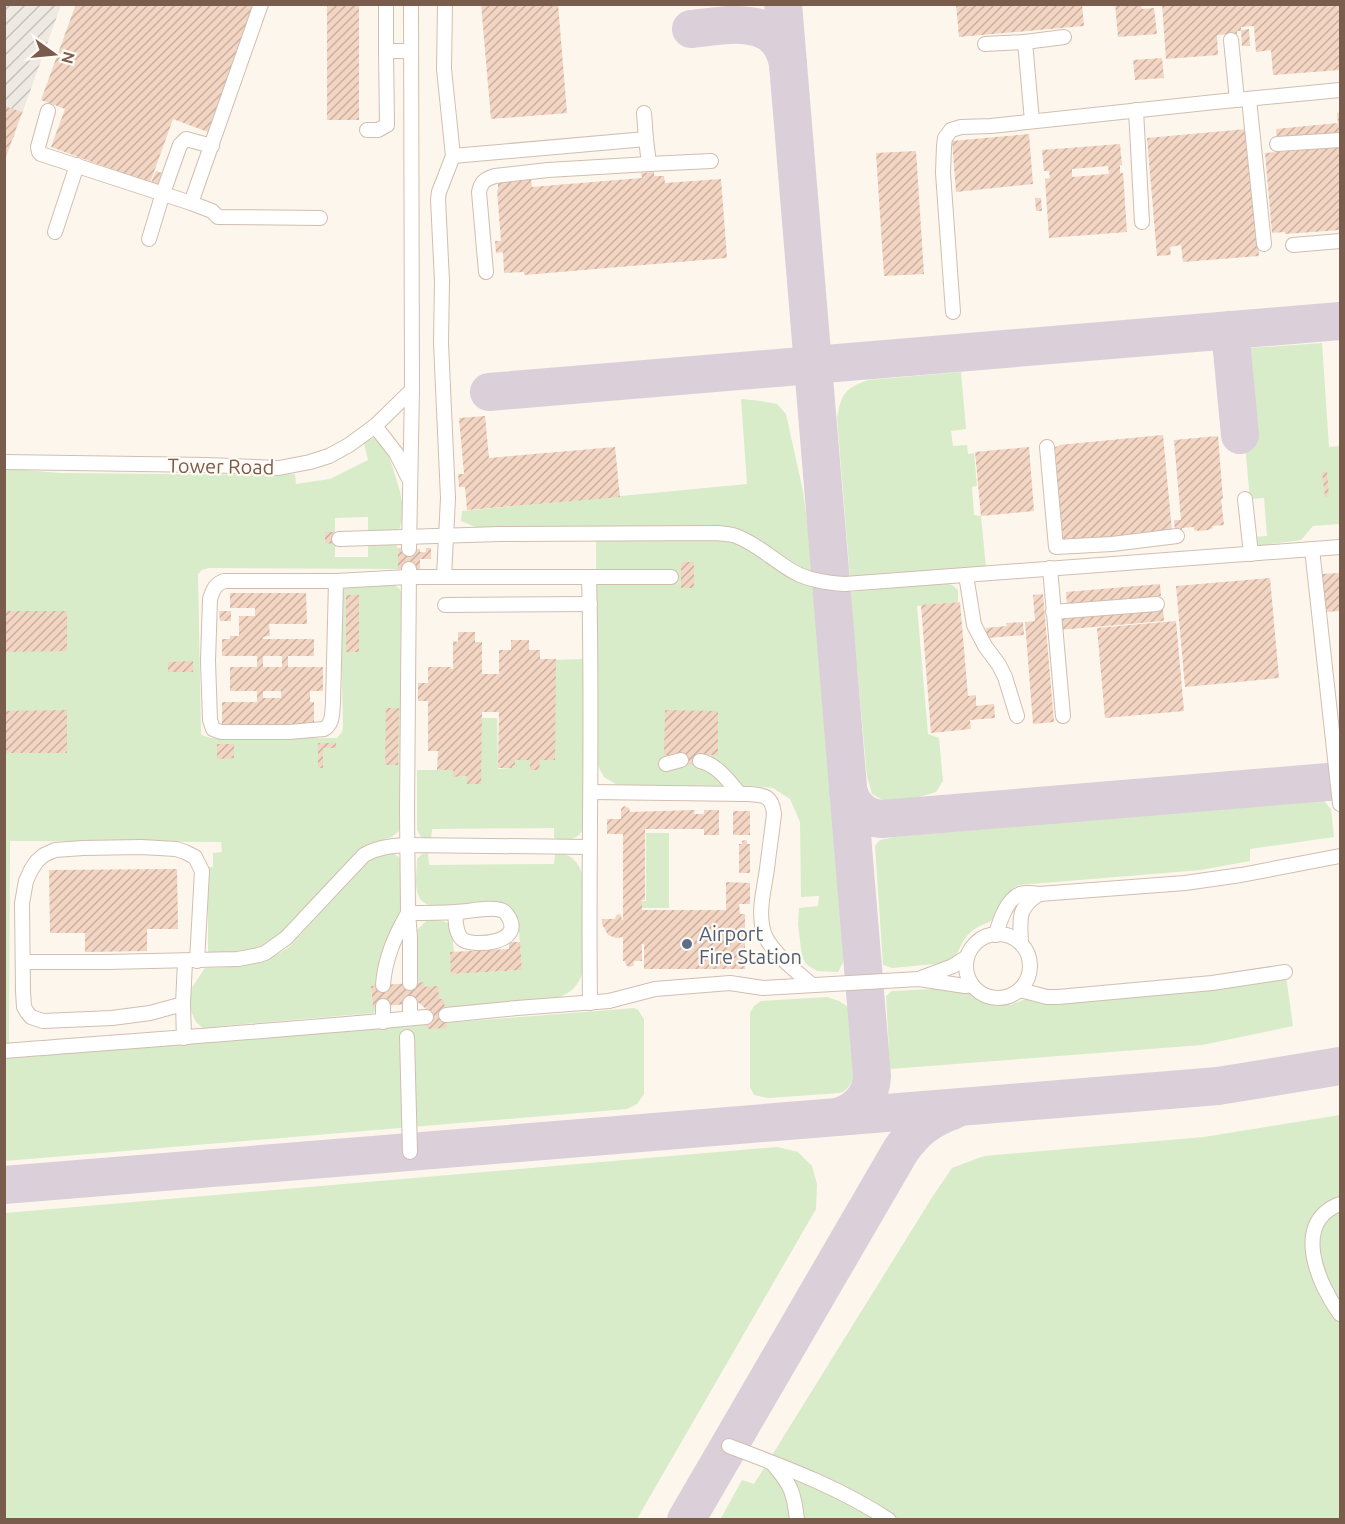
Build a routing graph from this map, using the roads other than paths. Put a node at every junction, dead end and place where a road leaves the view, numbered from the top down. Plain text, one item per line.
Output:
1 (261, 4) edge
2 (386, 4) edge
3 (411, 4) edge
4 (445, 4) edge
5 (1064, 37) dead end
6 (1231, 40) dead end
7 (1025, 42) junction
8 (985, 44) dead end
9 (386, 51) junction
10 (410, 51) junction
11 (1341, 90) edge
12 (1243, 99) junction
13 (1136, 110) junction
14 (48, 111) dead end
15 (644, 113) dead end
16 (1032, 121) junction
17 (367, 130) dead end
18 (646, 139) junction
19 (1341, 140) edge
20 (1277, 144) dead end
21 (212, 146) junction
22 (453, 156) junction
23 (711, 161) dead end
24 (649, 164) junction
25 (77, 165) junction
26 (163, 193) junction
27 (191, 202) junction
28 (320, 218) dead end
29 (1142, 222) dead end
30 (55, 232) dead end
31 (149, 239) dead end
32 (1341, 241) edge
33 (1264, 244) dead end
34 (1293, 245) dead end
35 (486, 272) dead end
36 (953, 312) dead end
37 (412, 390) junction
38 (375, 426) junction
39 (1047, 447) dead end
40 (4, 462) edge
41 (410, 480) junction
42 (1245, 499) dead end
43 (447, 536) junction
44 (1177, 536) dead end
45 (339, 539) dead end
46 (410, 543) junction
47 (1056, 547) junction
48 (1341, 547) edge
49 (1312, 549) junction
50 (1251, 554) junction
51 (1054, 568) junction
52 (409, 573) junction
53 (966, 575) junction
54 (444, 577) junction
55 (589, 577) junction
56 (671, 577) dead end
57 (336, 582) junction
58 (590, 604) junction
59 (1157, 604) dead end
60 (445, 605) dead end
61 (1053, 612) junction
62 (1017, 716) dead end
63 (1063, 716) dead end
64 (681, 760) dead end
65 (700, 761) dead end
66 (666, 764) dead end
67 (591, 792) junction
68 (740, 794) junction
69 (1341, 804) edge
70 (407, 845) junction
71 (589, 847) junction
72 (1341, 856) edge
73 (1039, 894) junction
74 (455, 912) dead end
75 (408, 913) junction
76 (996, 935) junction
77 (1021, 943) junction
78 (967, 957) junction
79 (191, 961) junction
80 (22, 962) junction
81 (1285, 972) dead end
82 (919, 979) junction
83 (410, 983) dead end
84 (811, 984) junction
85 (383, 985) dead end
86 (972, 985) junction
87 (1020, 990) junction
88 (410, 1003) dead end
89 (590, 1003) junction
90 (183, 1004) junction
91 (383, 1006) dead end
92 (446, 1015) dead end
93 (426, 1017) dead end
94 (410, 1018) junction
95 (383, 1022) junction
96 (407, 1037) dead end
97 (184, 1038) junction
98 (4, 1051) edge
99 (410, 1152) dead end
100 (1341, 1204) edge
101 (1341, 1314) edge
102 (729, 1446) dead end
103 (772, 1462) junction
104 (797, 1520) edge
105 (889, 1520) edge

1 - 21 street
2 - 9 street
3 - 10 street
4 - 22 street
5 - 7 street
6 - 12 street
7 - 8 street
7 - 16 street
9 - 10 street
9 - 17 street
10 - 37 street
11 - 12 street
12 - 13 street
12 - 33 street
13 - 16 street
13 - 29 street
14 - 25 street
15 - 18 street
16 - 36 street
18 - 22 street
18 - 24 street
19 - 20 street
21 - 26 street
21 - 27 street
22 - 43 street
23 - 24 street
24 - 35 street
25 - 26 street
25 - 30 street
26 - 27 street
26 - 31 street
27 - 28 street
32 - 34 street
37 - 38 street, Tower Road
37 - 41 street
38 - 40 street, Tower Road
38 - 41 street
39 - 47 street
41 - 46 street
42 - 50 street
43 - 46 street
43 - 53 street
43 - 54 street
44 - 47 street
45 - 46 street
47 - 51 street
48 - 49 street
49 - 50 street
49 - 69 street
50 - 51 street
51 - 53 street
51 - 61 street
52 - 54 street
52 - 57 street
52 - 70 street
53 - 62 street
54 - 55 street
55 - 56 street
55 - 58 street
57 - 57 street
58 - 60 street
58 - 67 street
59 - 61 street
61 - 63 street
64 - 66 street
65 - 68 street
67 - 68 street
67 - 71 street
68 - 84 street
70 - 71 street
70 - 75 street
70 - 79 street
71 - 89 street
72 - 73 street
73 - 76 street
73 - 77 street
74 - 75 street
75 - 83 street
75 - 85 street
76 - 77 street
76 - 78 street
77 - 87 street
78 - 82 street
78 - 86 street
79 - 80 street
79 - 80 street
79 - 90 street
80 - 90 street
81 - 87 street
82 - 84 street
82 - 86 street
84 - 89 street
86 - 87 street
88 - 94 street
89 - 92 street
90 - 97 street
91 - 95 street
93 - 94 street
94 - 95 street
95 - 97 street
96 - 99 street
97 - 98 street
100 - 101 street
102 - 103 street
103 - 104 street
103 - 105 street

